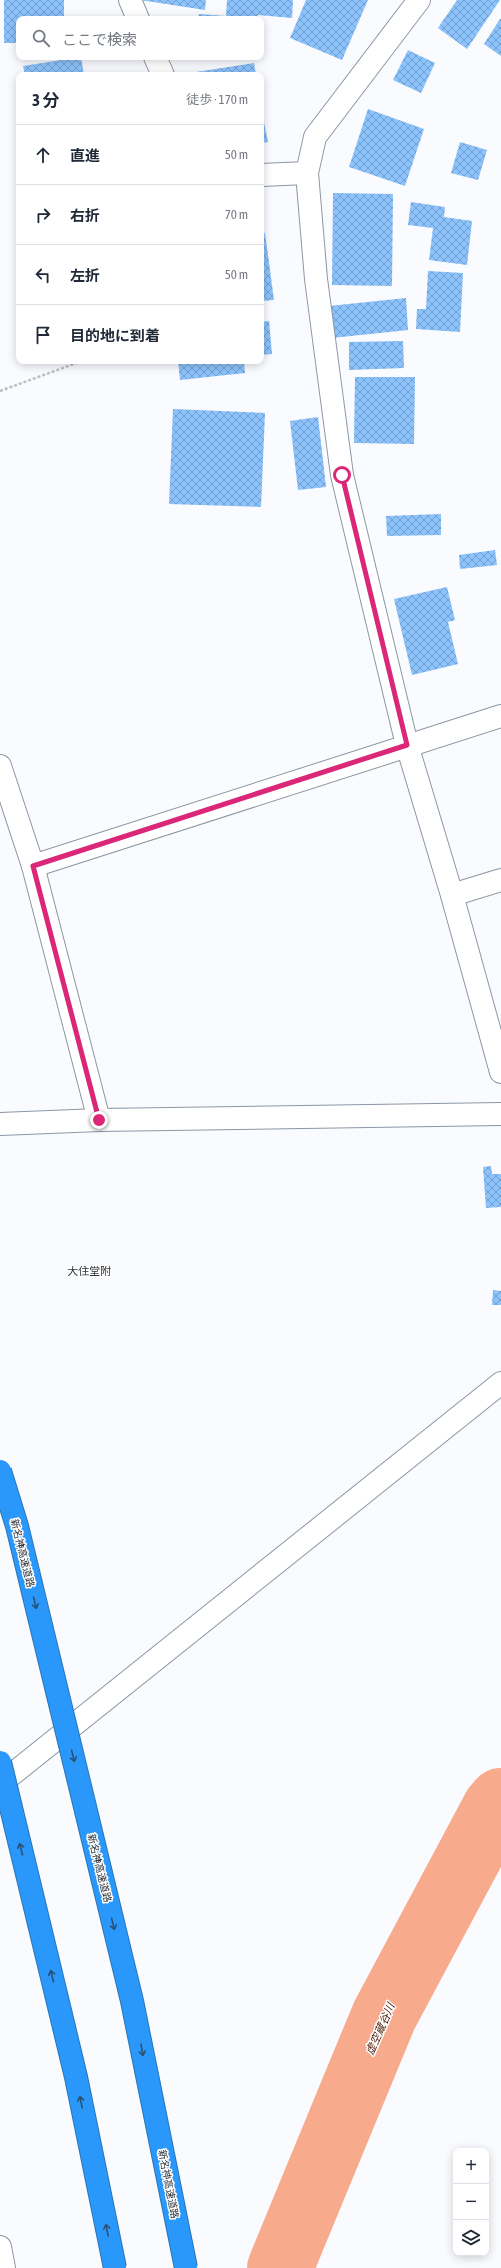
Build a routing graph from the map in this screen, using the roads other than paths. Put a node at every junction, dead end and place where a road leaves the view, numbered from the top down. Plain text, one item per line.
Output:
1 (130, 0) edge
2 (419, 0) edge
3 (137, 16) edge
4 (156, 60) edge
5 (162, 72) edge
6 (307, 173) junction
7 (264, 175) edge
8 (501, 716) edge
9 (407, 745) junction
10 (0, 766) edge
11 (33, 866) junction
12 (501, 880) edge
13 (452, 895) junction
14 (501, 1072) edge
15 (501, 1114) edge
16 (99, 1120) junction
17 (0, 1124) edge
18 (501, 1383) edge
19 (0, 1471) edge
20 (0, 1762) edge
21 (0, 1784) edge
22 (0, 2247) edge
23 (4, 2268) edge
24 (115, 2268) edge
25 (186, 2268) edge

1 - 3 street
2 - 6 street
4 - 5 street
6 - 7 street
6 - 9 street
8 - 9 street
9 - 11 street
9 - 13 street
10 - 11 street
11 - 16 street
12 - 13 street
13 - 14 street
15 - 16 street
16 - 17 street
18 - 21 street
19 -> 25 highway, 新名神高速道路, bridge
24 -> 20 highway, bridge
22 - 23 street

